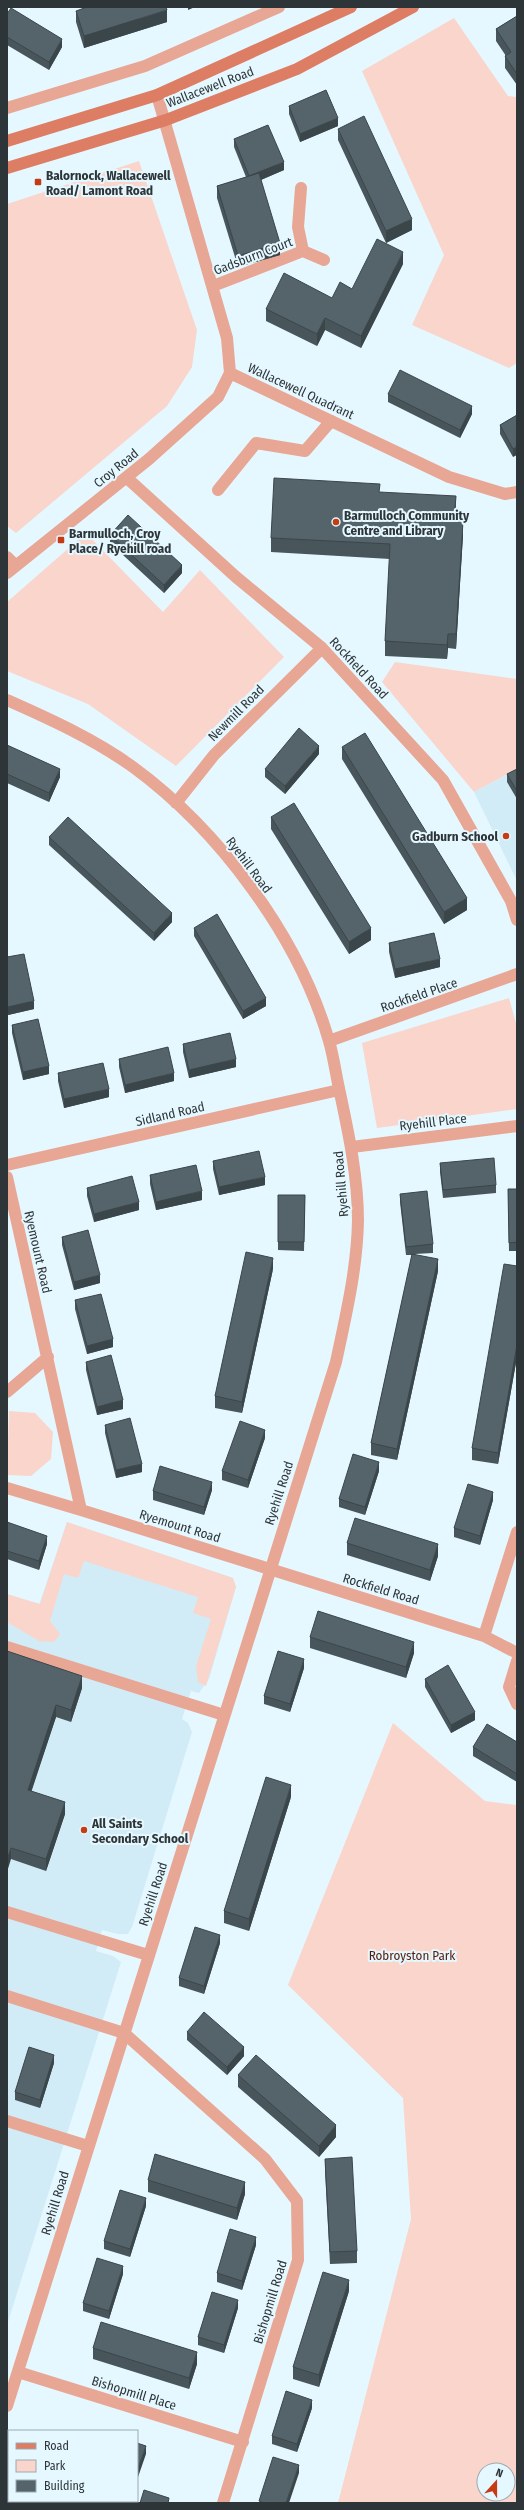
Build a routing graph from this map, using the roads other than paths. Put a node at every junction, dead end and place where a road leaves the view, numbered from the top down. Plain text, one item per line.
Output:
1 (278, 7) edge
2 (351, 7) edge
3 (413, 7) edge
4 (157, 95) junction
5 (7, 108) edge
6 (166, 120) junction
7 (7, 141) edge
8 (7, 168) edge
9 (301, 188) dead end
10 (303, 252) junction
11 (324, 260) dead end
12 (213, 286) junction
13 (230, 373) junction
14 (331, 421) junction
15 (127, 478) junction
16 (218, 490) dead end
17 (517, 492) edge
18 (7, 557) edge
19 (11, 570) edge
20 (322, 648) junction
21 (7, 700) edge
22 (176, 803) junction
23 (517, 920) edge
24 (517, 974) edge
25 (329, 1041) junction
26 (339, 1090) junction
27 (517, 1126) edge
28 (352, 1146) junction
29 (7, 1165) edge
30 (7, 1177) edge
31 (48, 1357) junction
32 (7, 1392) edge
33 (7, 1488) edge
34 (81, 1510) junction
35 (517, 1532) edge
36 (270, 1569) junction
37 (484, 1636) junction
38 (7, 1647) edge
39 (517, 1653) edge
40 (517, 1661) edge
41 (517, 1704) edge
42 (224, 1715) junction
43 (7, 1912) edge
44 (148, 1955) junction
45 (7, 1996) edge
46 (124, 2033) junction
47 (7, 2121) edge
48 (88, 2146) junction
49 (18, 2372) junction
50 (7, 2406) edge
51 (243, 2442) junction
52 (223, 2503) edge

1 - 5 street
2 - 4 street, Wallacewell Road
3 - 6 street, Wallacewell Road
4 - 6 street, Wallacewell Quadrant
4 - 7 street, Wallacewell Road
6 - 8 street, Wallacewell Road
6 - 12 street, Wallacewell Quadrant
9 - 10 street, Gadsburn Court
10 - 11 street, Gadsburn Court
10 - 12 street, Gadsburn Court
12 - 13 street, Wallacewell Quadrant
13 - 14 street, Wallacewell Quadrant
13 - 15 street, Croy Road
14 - 16 street
14 - 17 street, Wallacewell Quadrant
15 - 19 street, Croy Road
15 - 20 street, Rockfield Road
18 - 19 street
20 - 22 street, Newmill Road
20 - 23 street, Rockfield Road
21 - 22 street, Ryehill Road
22 - 25 street, Ryehill Road
24 - 25 street, Rockfield Place
25 - 26 street, Ryehill Road
26 - 28 street, Ryehill Road
26 - 29 street, Sidland Road
27 - 28 street, Ryehill Place
28 - 36 street, Ryehill Road
30 - 31 street, Ryemount Road
31 - 32 street
31 - 34 street, Ryemount Road
33 - 34 street, Ryemount Road
34 - 36 street, Ryemount Road
35 - 37 street
36 - 37 street, Rockfield Road
36 - 42 street, Ryehill Road
37 - 39 street, Rockfield Road
38 - 42 street
40 - 41 street
42 - 44 street, Ryehill Road
43 - 44 street
44 - 46 street, Ryehill Road
45 - 46 street
46 - 48 street, Ryehill Road
46 - 51 street, Bishopmill Road
47 - 48 street
48 - 49 street, Ryehill Road
49 - 50 street, Ryehill Road
49 - 51 street, Bishopmill Place
51 - 52 street, Bishopmill Road

